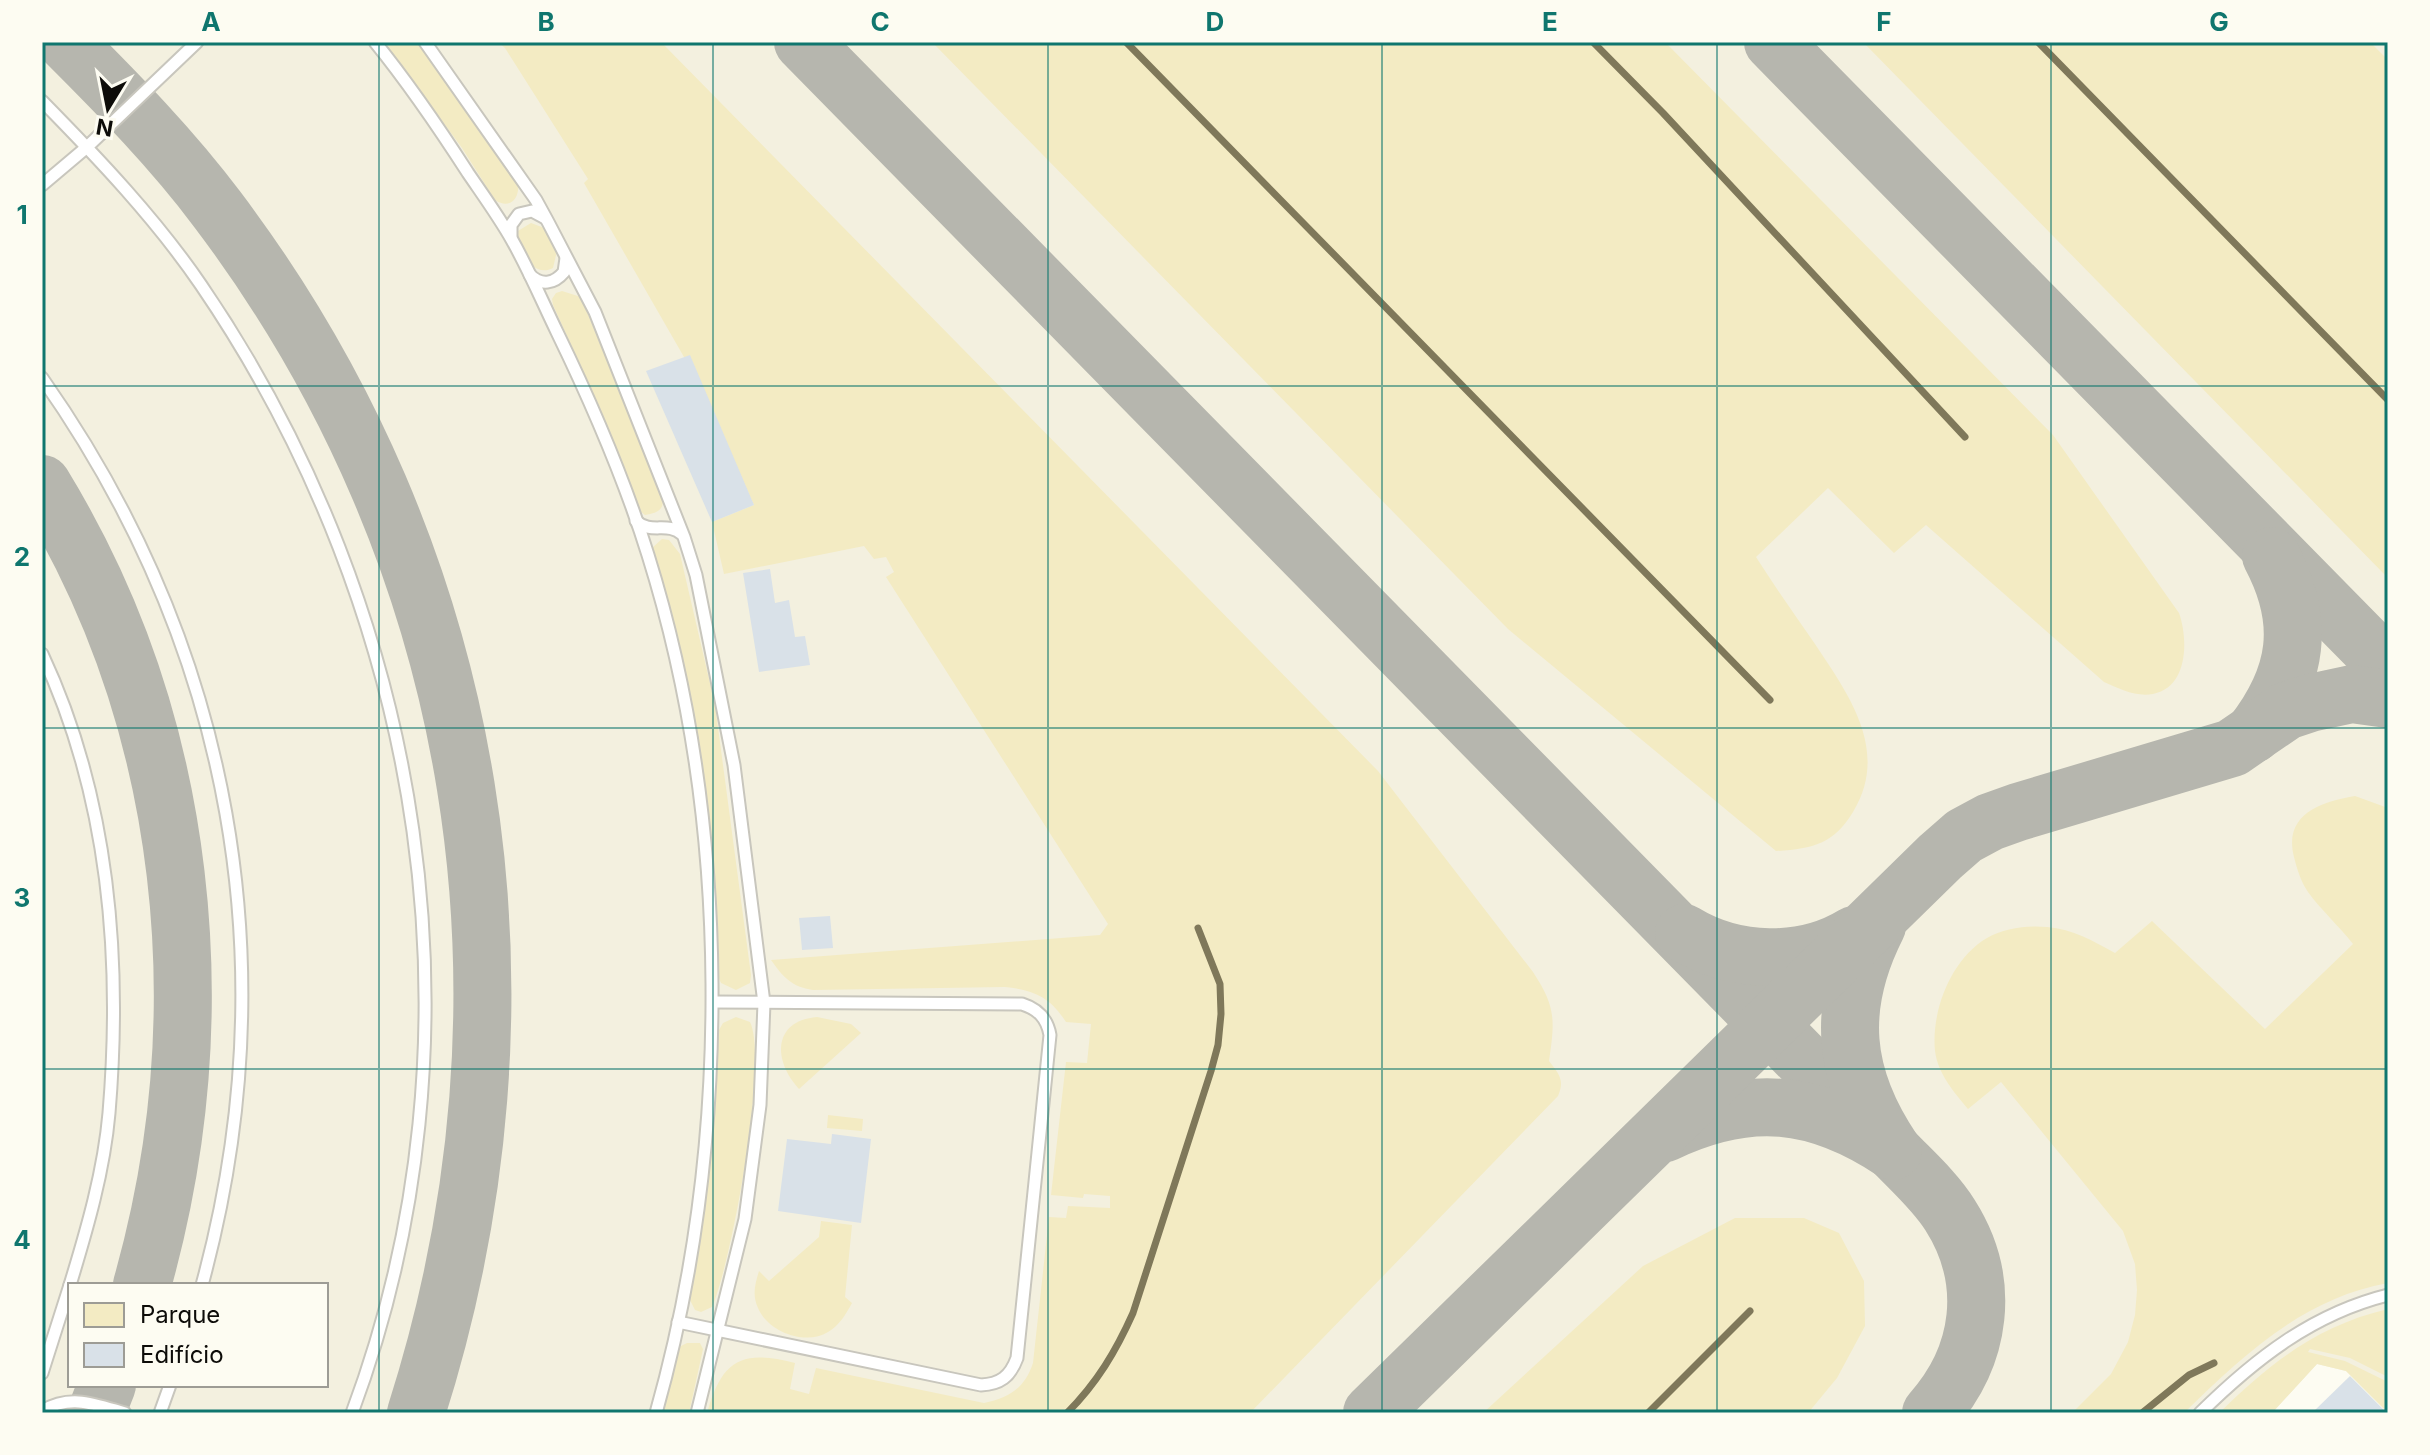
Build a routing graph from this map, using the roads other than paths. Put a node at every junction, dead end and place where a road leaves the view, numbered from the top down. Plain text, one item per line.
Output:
1 (197, 42) edge
2 (375, 42) edge
3 (425, 42) edge
4 (42, 101) edge
5 (87, 147) junction
6 (42, 185) edge
7 (548, 222) junction
8 (512, 239) junction
9 (564, 254) junction
10 (528, 271) junction
11 (42, 378) edge
12 (670, 500) junction
13 (634, 517) junction
14 (658, 528) junction
15 (684, 537) junction
16 (648, 554) junction
17 (42, 654) edge
18 (713, 1002) junction
19 (764, 1003) junction
20 (71, 1283) edge
21 (203, 1283) edge
22 (68, 1291) edge
23 (2388, 1295) edge
24 (678, 1322) junction
25 (719, 1330) junction
26 (42, 1373) edge
27 (169, 1387) edge
28 (42, 1411) edge
29 (125, 1413) edge
30 (160, 1413) edge
31 (352, 1413) edge
32 (656, 1413) edge
33 (697, 1413) edge
34 (2200, 1413) edge

1 - 5 lane
2 - 8 lane
3 - 7 lane
4 - 5 lane
5 - 6 lane
5 - 31 lane
7 - 8 lane
7 - 9 lane
8 - 10 lane
9 - 10 lane
9 - 12 lane
10 - 13 lane
11 - 21 lane
12 - 14 lane
12 - 15 lane
13 - 14 lane
13 - 16 lane
14 - 15 lane
14 - 16 lane
15 - 19 lane
16 - 18 lane
17 - 20 lane
18 - 19 lane
18 - 24 lane
19 - 25 lane
19 - 25 lane
22 - 26 lane
23 - 34 lane
24 - 25 lane
24 - 32 lane
25 - 33 lane
27 - 30 lane
28 - 29 lane

